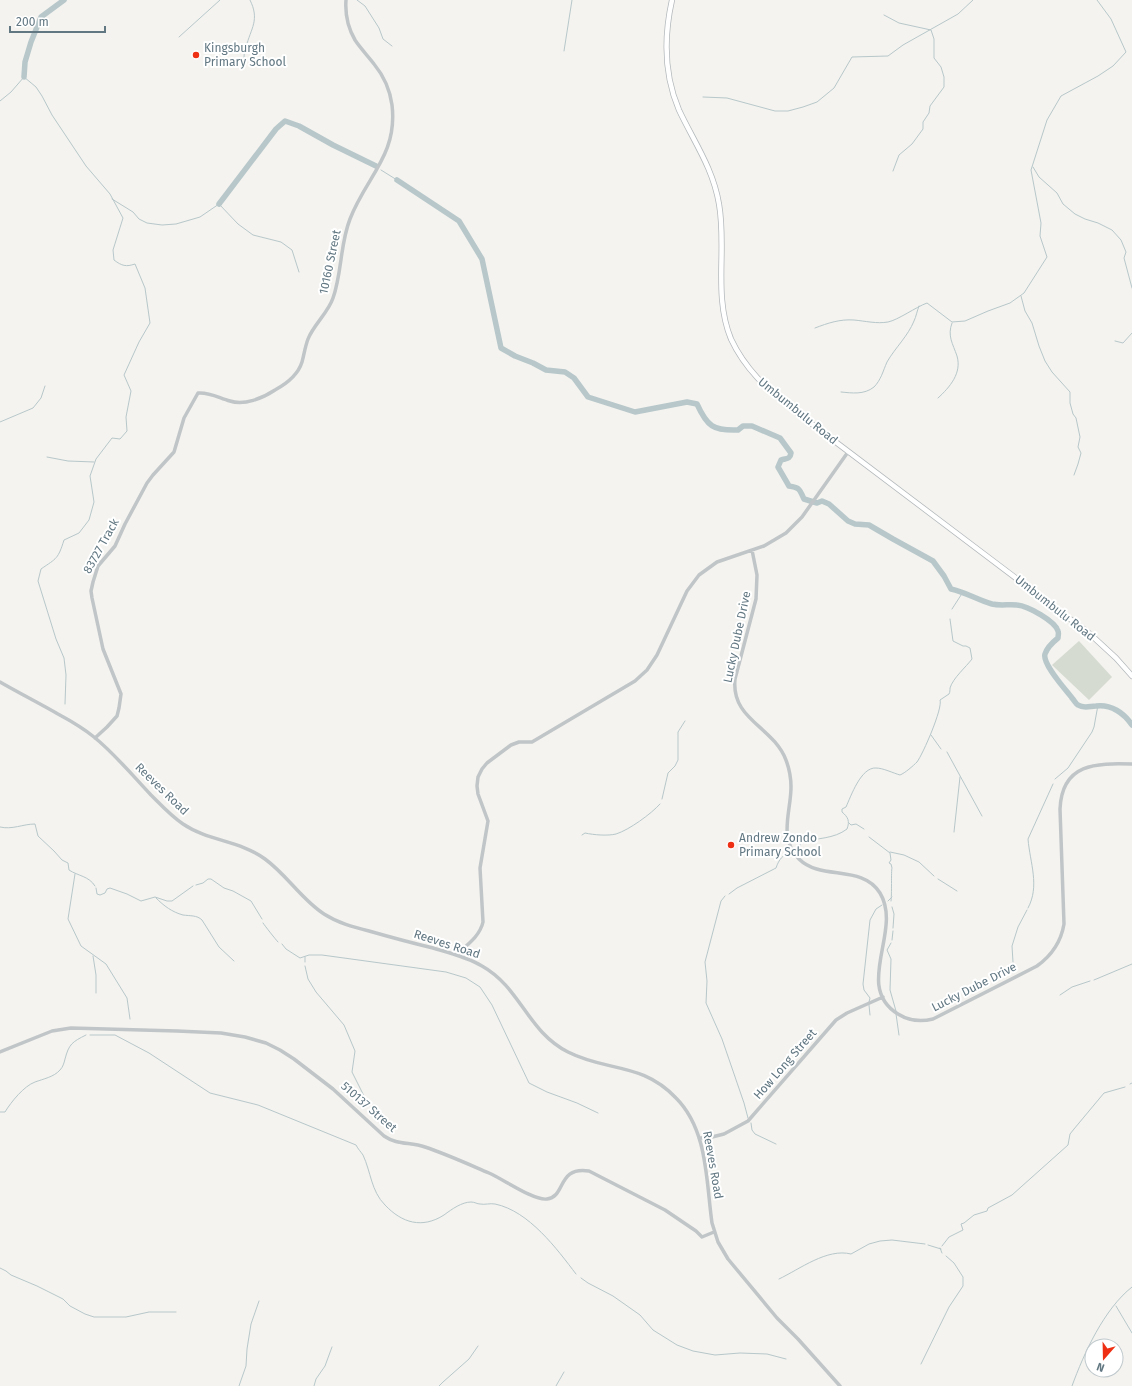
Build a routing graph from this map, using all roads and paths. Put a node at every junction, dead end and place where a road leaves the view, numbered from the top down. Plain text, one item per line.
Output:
1 (346, 0) edge
2 (672, 0) edge
3 (198, 393) joint
4 (848, 452) junction
5 (752, 550) junction
6 (1132, 676) edge
7 (0, 682) edge
8 (95, 738) junction
9 (1132, 764) edge
10 (456, 955) junction
11 (883, 997) junction
12 (0, 1052) edge
13 (700, 1138) junction
14 (714, 1232) junction
15 (840, 1386) edge

1 - 3 street, 10160 Street
2 - 4 main road, Umbumbulu Road
3 - 8 street, 83727 Track
4 - 5 street
4 - 6 main road, Umbumbulu Road
5 - 10 street
5 - 11 street, Lucky Dube Drive
7 - 8 street, Reeves Road
8 - 10 street, Reeves Road
9 - 11 street, Lucky Dube Drive
10 - 13 street, Reeves Road
11 - 13 street, How Long Street
12 - 14 street, 510137 Street
13 - 14 street, Reeves Road
14 - 15 street, Reeves Road

